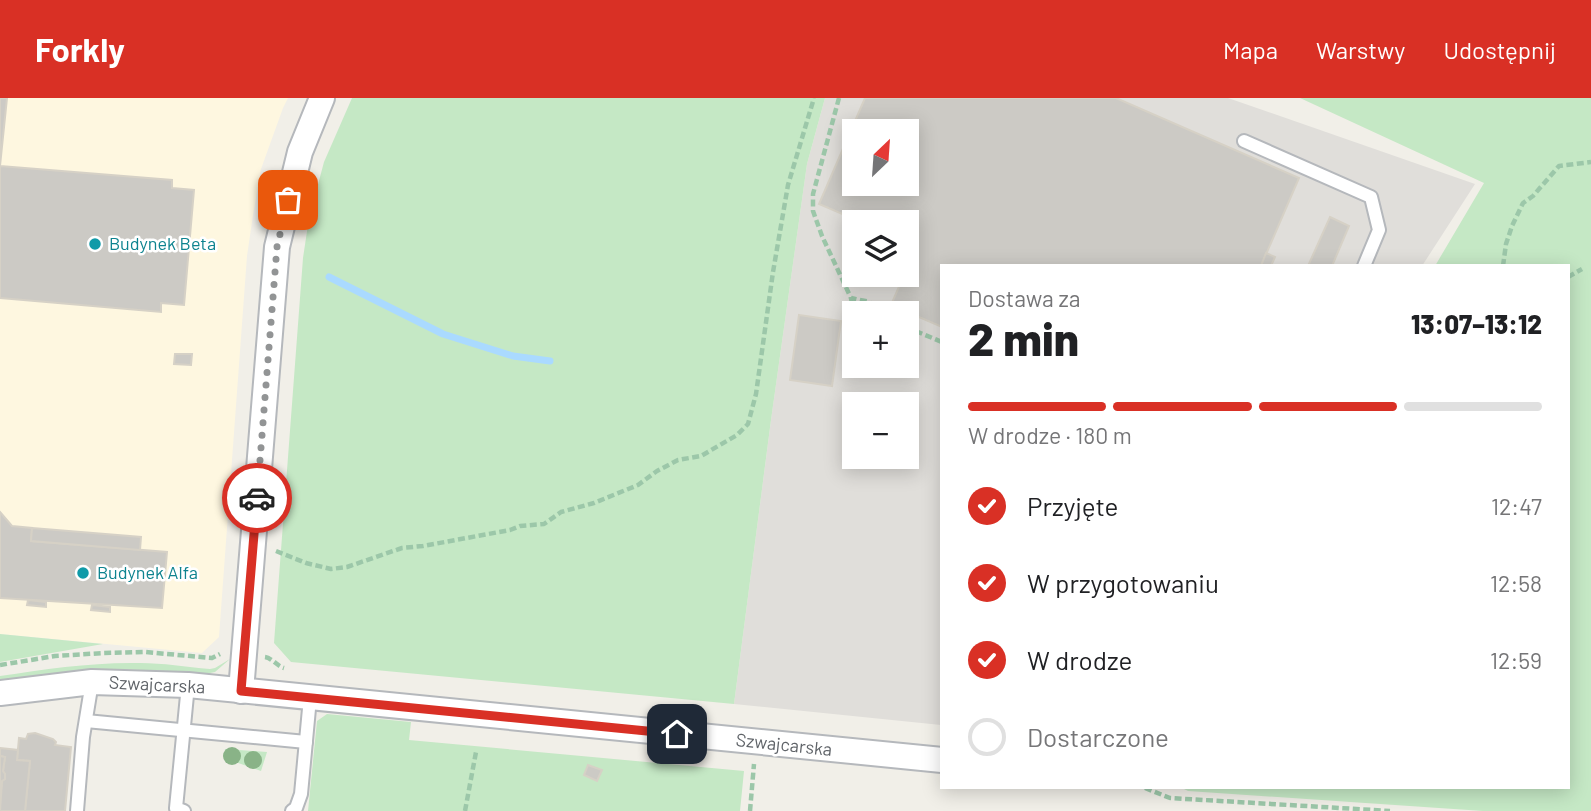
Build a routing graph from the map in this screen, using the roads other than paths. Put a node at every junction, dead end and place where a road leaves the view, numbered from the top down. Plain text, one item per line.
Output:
1 (322, 98) edge
2 (1244, 141) dead end
3 (1365, 264) edge
4 (92, 682) junction
5 (188, 685) junction
6 (241, 691) junction
7 (0, 693) edge
8 (310, 698) junction
9 (86, 721) junction
10 (184, 730) junction
11 (306, 742) junction
12 (940, 760) edge
13 (77, 811) edge
14 (184, 811) edge
15 (292, 811) edge

1 - 6 street
2 - 3 lane
4 - 5 street, Szwajcarska
4 - 7 street, Szwajcarska
4 - 9 lane
5 - 6 street, Szwajcarska
5 - 10 lane
6 - 8 street, Szwajcarska
8 - 11 lane
8 - 12 street, Szwajcarska
9 - 10 lane
9 - 13 lane
10 - 11 lane
10 - 14 lane
11 - 15 lane

